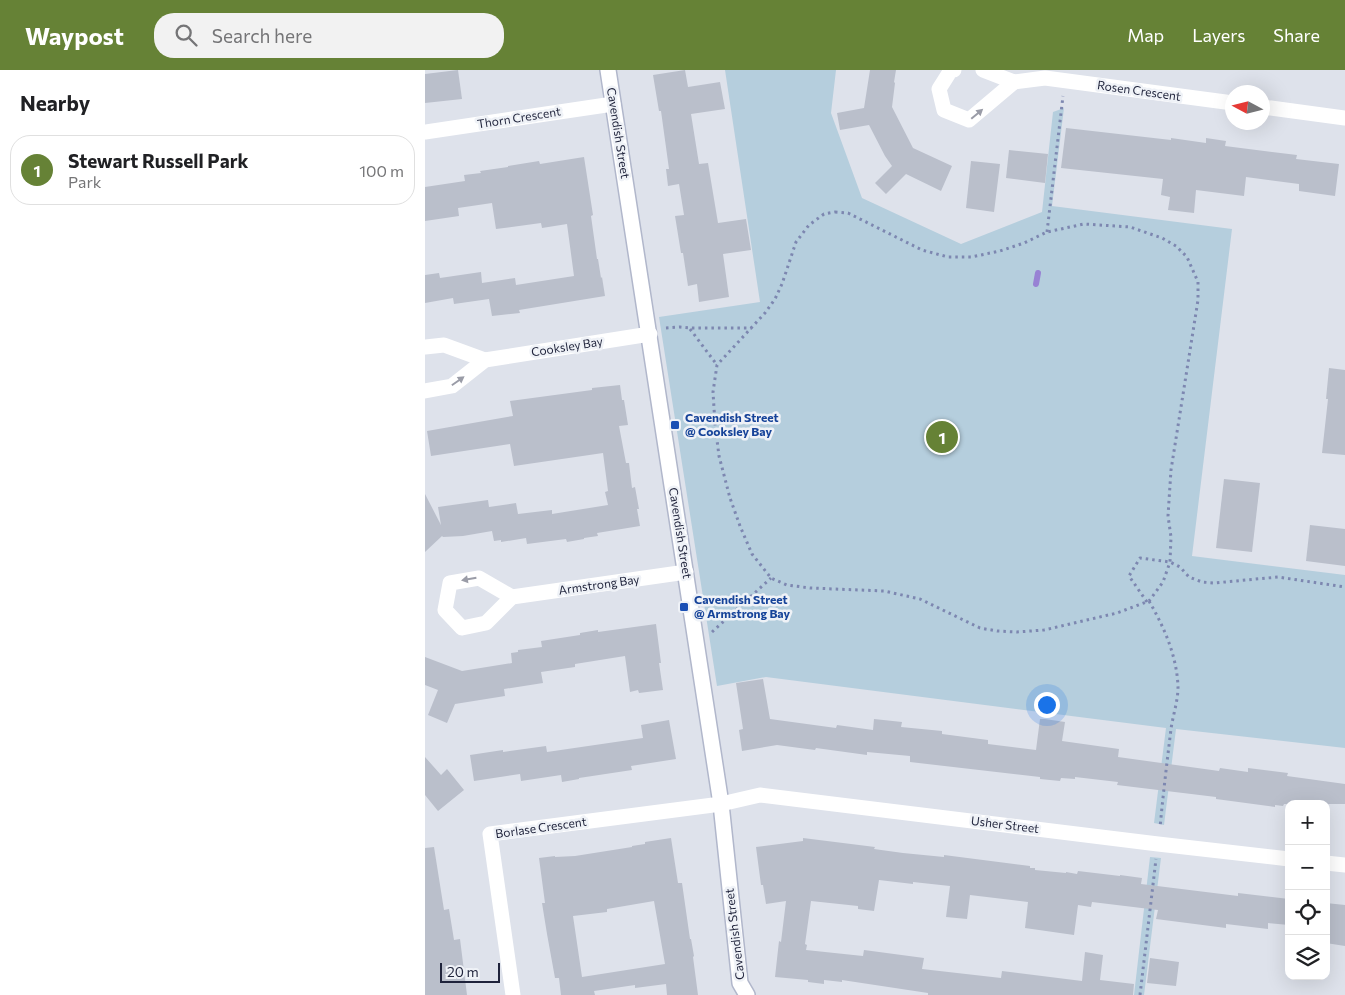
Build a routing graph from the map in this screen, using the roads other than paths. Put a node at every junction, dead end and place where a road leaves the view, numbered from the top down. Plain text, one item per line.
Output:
1 (608, 70) edge
2 (954, 70) edge
3 (983, 70) edge
4 (1045, 74) edge
5 (1014, 82) junction
6 (1225, 102) edge
7 (613, 104) junction
8 (1270, 108) edge
9 (1345, 118) edge
10 (425, 132) edge
11 (650, 334) junction
12 (425, 347) edge
13 (485, 360) junction
14 (425, 391) edge
15 (686, 572) junction
16 (512, 597) dead end
17 (721, 804) junction
18 (1285, 858) edge
19 (1330, 863) edge
20 (1345, 865) edge
21 (513, 995) edge
22 (747, 995) edge

1 - 7 street, Cavendish Street
2 -> 5 street
3 - 5 street, Rosen Crescent
4 - 5 street, Rosen Crescent
4 - 6 street, Rosen Crescent
7 - 10 street, Thorn Crescent
7 - 11 street, Cavendish Street
8 - 9 street
11 - 13 street, Cooksley Bay
11 - 15 street, Cavendish Street
12 - 13 street, Cooksley Bay
14 -> 13 street, Cooksley Bay
15 - 16 street, Armstrong Bay
15 - 17 street, Cavendish Street
17 - 18 street, Usher Street
17 - 21 street, Borlase Crescent
17 - 22 street, Cavendish Street
19 - 20 street

